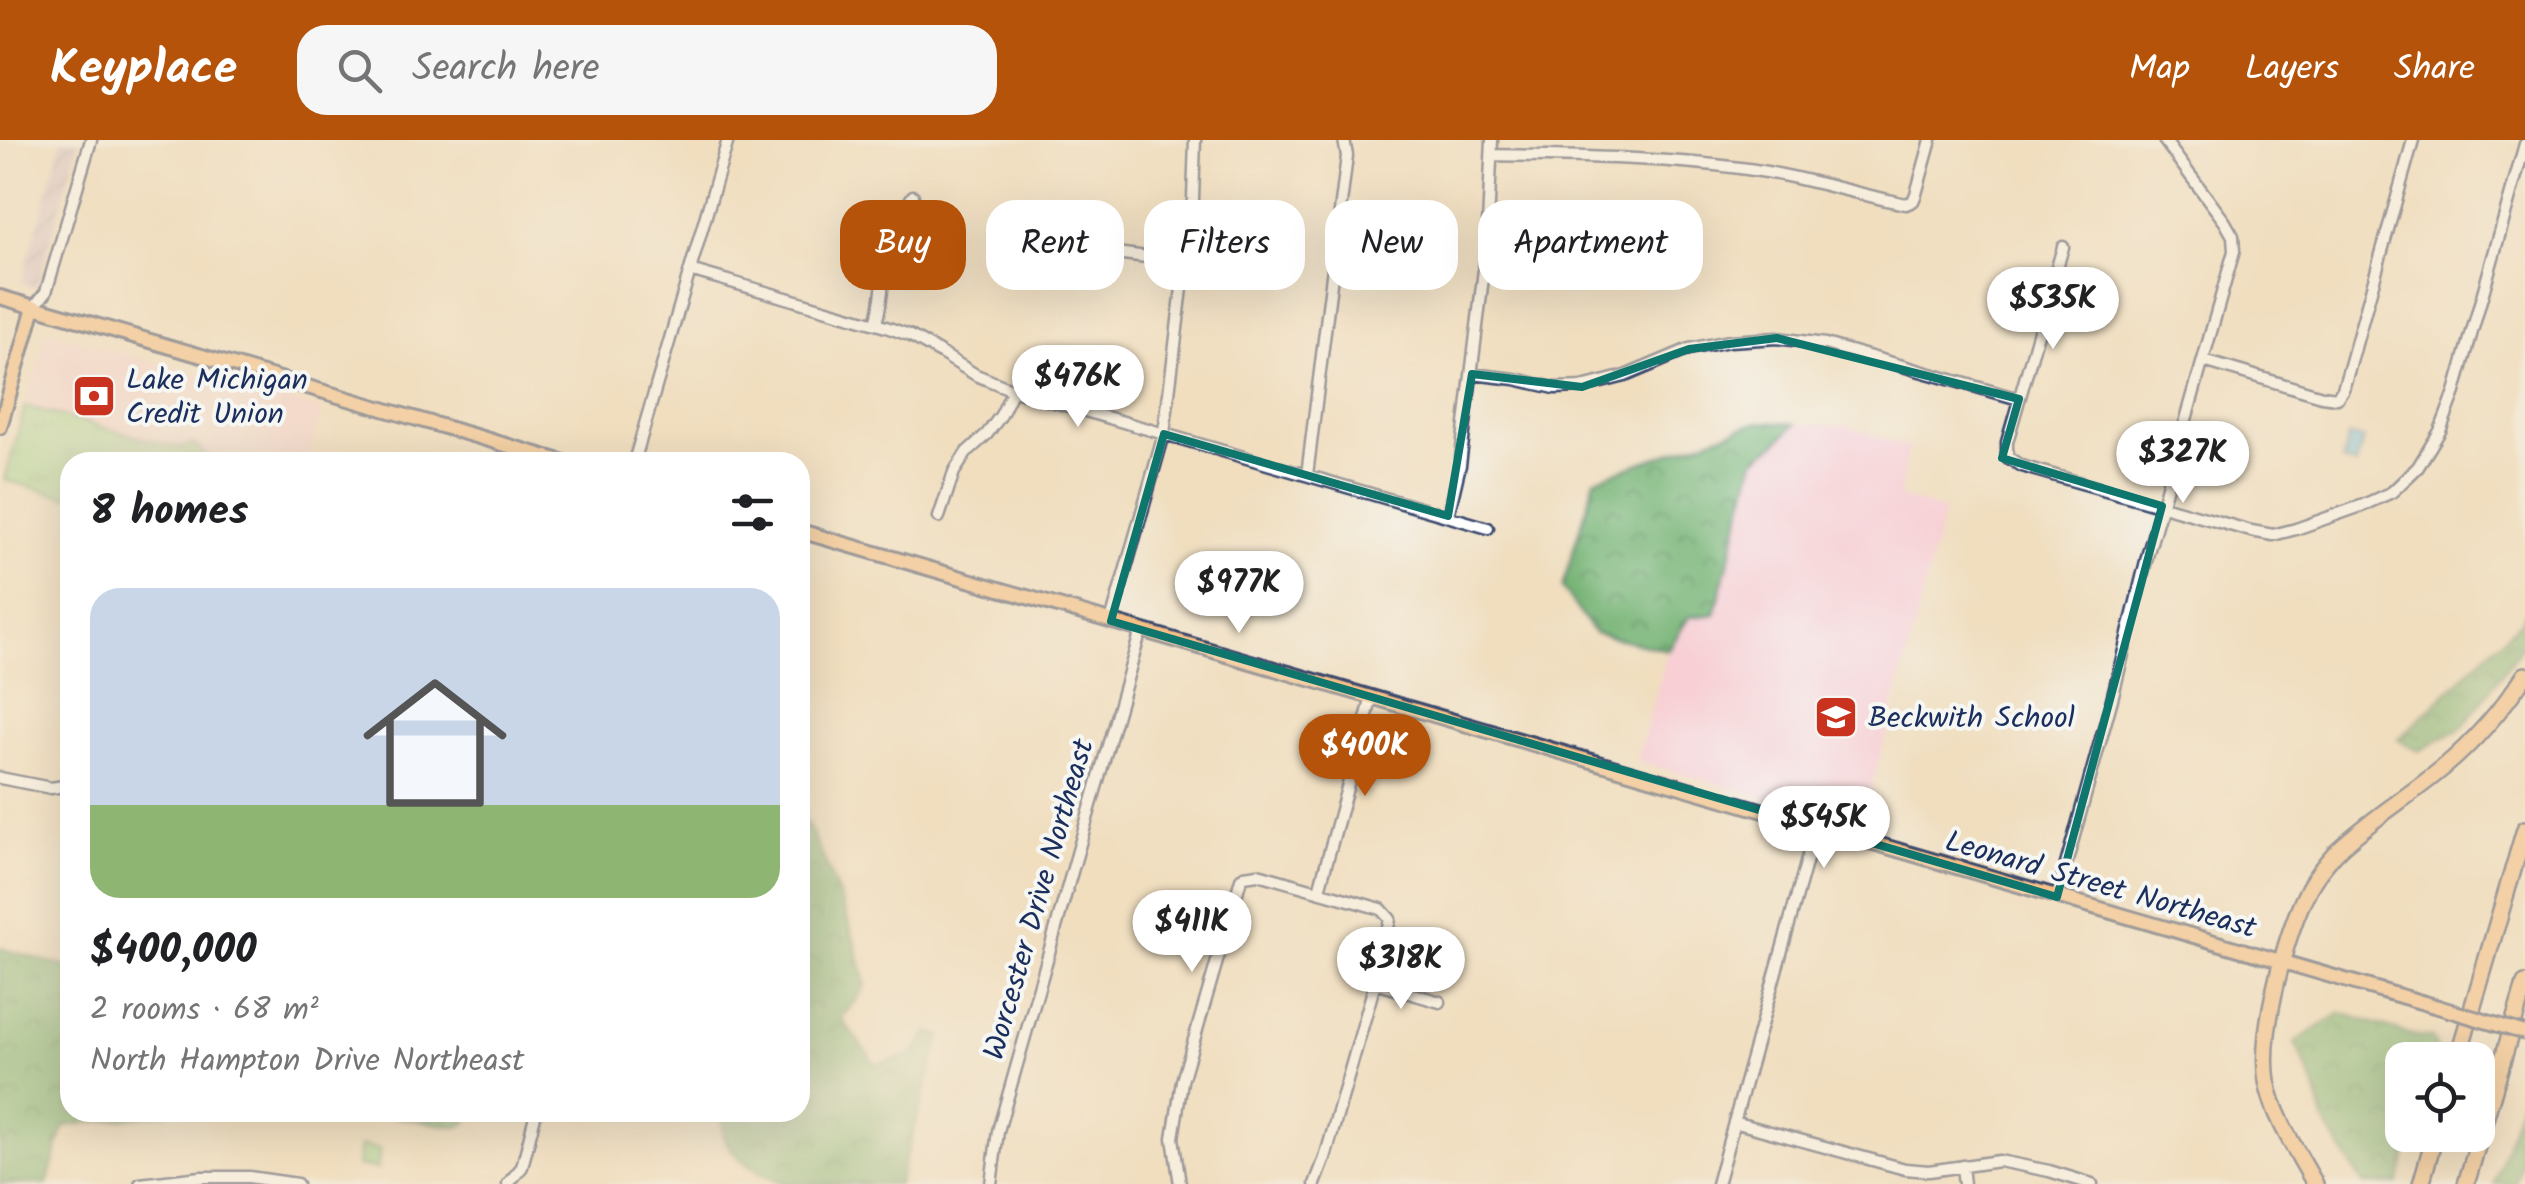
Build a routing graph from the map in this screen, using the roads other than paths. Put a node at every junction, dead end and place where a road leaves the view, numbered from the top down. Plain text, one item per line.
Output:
1 (91, 140) edge
2 (728, 140) edge
3 (1195, 140) edge
4 (1344, 140) edge
5 (1492, 140) edge
6 (1931, 140) edge
7 (2164, 140) edge
8 (2413, 140) edge
9 (2525, 144) edge
10 (1492, 155) junction
11 (913, 196) dead end
12 (1193, 200) edge
13 (2063, 247) dead end
14 (690, 270) junction
15 (1182, 290) edge
16 (0, 297) edge
17 (34, 307) junction
18 (876, 323) junction
19 (2204, 361) junction
20 (1472, 374) junction
21 (1013, 390) junction
22 (2019, 398) junction
23 (0, 427) edge
24 (1164, 434) junction
25 (530, 452) edge
26 (637, 452) edge
27 (1306, 475) junction
28 (2162, 506) junction
29 (939, 516) dead end
30 (1448, 516) junction
31 (1488, 528) dead end
32 (810, 534) edge
33 (1111, 621) junction
34 (1142, 630) junction
35 (2525, 676) edge
36 (1372, 697) junction
37 (0, 778) edge
38 (60, 787) edge
39 (1816, 828) junction
40 (2525, 829) edge
41 (1320, 890) junction
42 (2057, 897) junction
43 (2282, 962) junction
44 (1375, 982) junction
45 (2525, 984) edge
46 (1440, 1002) dead end
47 (2525, 1012) edge
48 (2525, 1032) edge
49 (2462, 1042) edge
50 (2495, 1087) edge
51 (2495, 1091) edge
52 (533, 1122) edge
53 (1734, 1122) junction
54 (2430, 1152) edge
55 (2476, 1152) edge
56 (1962, 1166) junction
57 (140, 1184) edge
58 (297, 1184) edge
59 (508, 1184) edge
60 (991, 1184) edge
61 (1180, 1184) edge
62 (1315, 1184) edge
63 (1716, 1184) edge
64 (1964, 1184) edge
65 (2092, 1184) edge
66 (2316, 1184) edge
67 (2420, 1184) edge
68 (2466, 1184) edge

1 - 17 street
2 - 14 street
3 - 12 street
4 - 27 street
5 - 10 street
6 - 10 street
7 - 19 street
8 - 19 street
9 - 28 street
10 - 20 street
11 - 18 street
13 - 22 street
14 - 18 street
14 - 26 street
15 - 24 street
16 - 17 main road
17 - 23 main road
17 - 25 main road
18 - 21 street
19 - 28 street
20 - 22 street
20 - 30 street
21 - 24 street
21 - 29 street
22 - 28 street
24 - 27 street
24 - 33 street
27 - 30 street
28 - 42 street
30 - 31 street
32 - 33 main road, Leonard Street Northeast
33 - 34 main road, Leonard Street Northeast
34 - 36 main road, Leonard Street Northeast
34 - 60 street, Worcester Drive Northeast
35 - 43 highway
36 - 39 main road, Leonard Street Northeast
36 - 41 street
37 - 38 street
39 - 42 main road, Leonard Street Northeast
39 - 53 street
40 - 49 highway
41 - 44 street
41 - 61 street
42 - 43 main road, Leonard Street Northeast
43 - 48 main road, Leonard Street Northeast, bridge
43 - 66 highway
44 - 46 street
44 - 62 street
45 - 50 highway
47 - 51 highway
52 - 59 street
53 - 56 street
53 - 63 street
54 - 67 highway
55 - 68 highway
56 - 64 street
56 - 65 street
57 - 58 street

